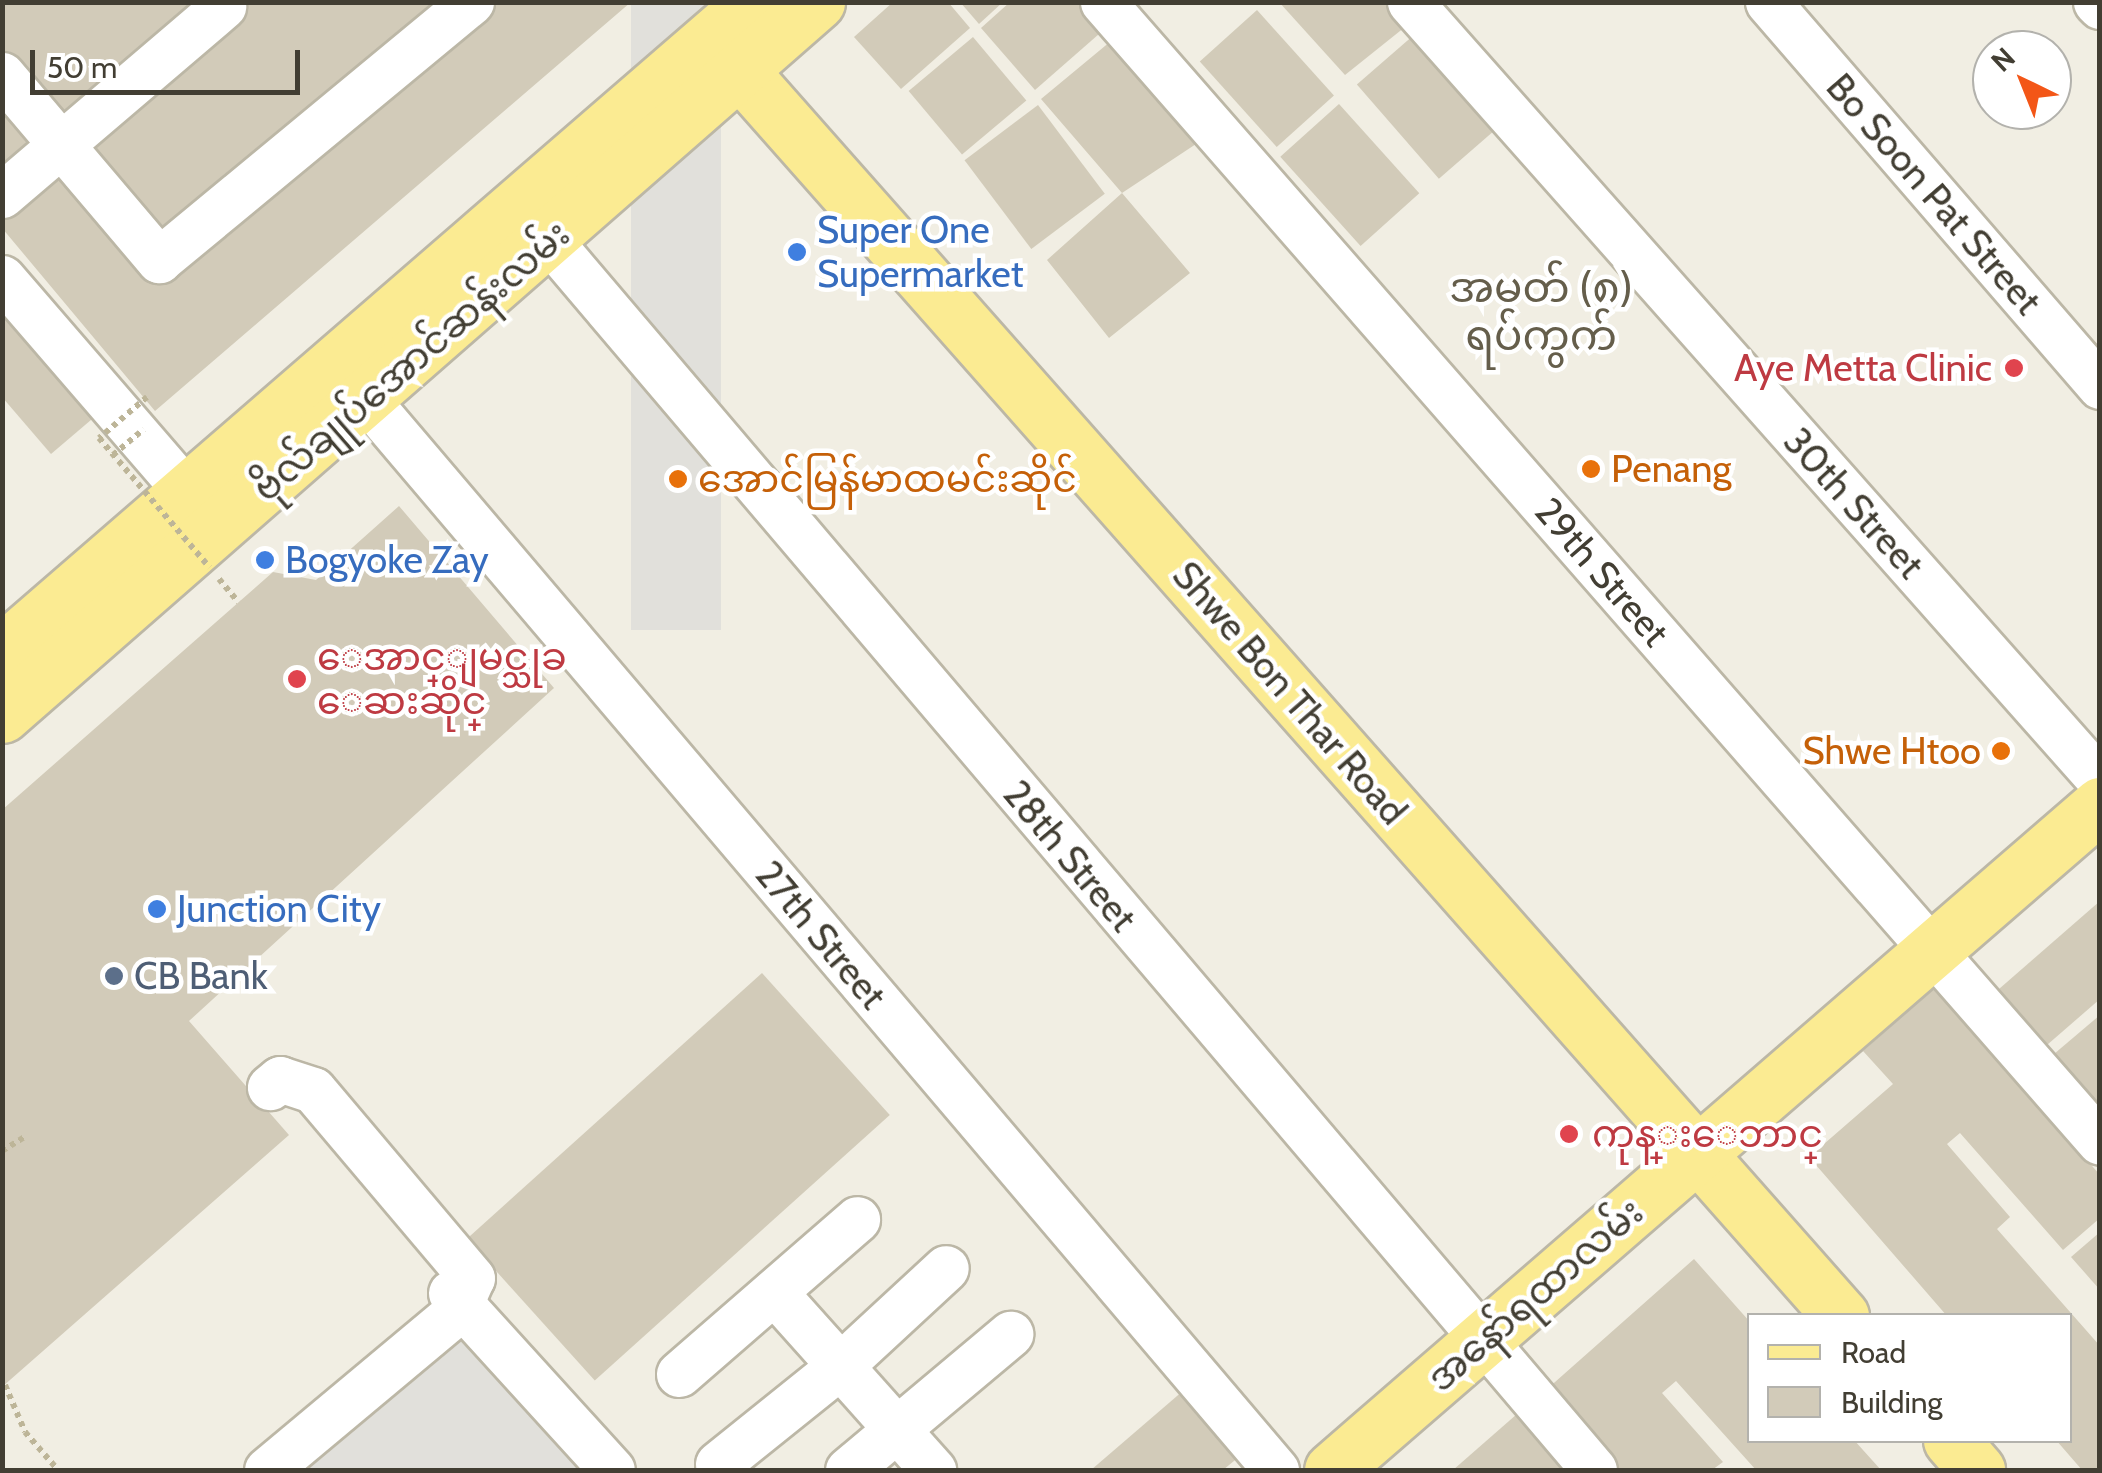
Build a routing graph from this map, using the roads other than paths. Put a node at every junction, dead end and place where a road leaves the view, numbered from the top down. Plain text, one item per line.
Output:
1 (472, 2) edge
2 (754, 2) edge
3 (817, 2) edge
4 (1103, 2) edge
5 (1410, 2) edge
6 (1768, 2) edge
7 (223, 6) dead end
8 (740, 70) junction
9 (2, 75) edge
10 (62, 144) junction
11 (2, 194) edge
12 (548, 240) junction
13 (2, 278) edge
14 (2100, 386) edge
15 (367, 400) junction
16 (188, 492) junction
17 (2, 652) edge
18 (2, 716) edge
19 (2100, 780) edge
20 (2100, 805) edge
21 (1932, 950) junction
22 (270, 1087) dead end
23 (2100, 1142) edge
24 (1698, 1154) junction
25 (857, 1219) dead end
26 (946, 1268) dead end
27 (774, 1292) junction
28 (456, 1298) junction
29 (1837, 1313) edge
30 (1010, 1334) dead end
31 (1481, 1342) junction
32 (840, 1366) junction
33 (679, 1374) dead end
34 (897, 1430) junction
35 (1953, 1443) edge
36 (718, 1464) dead end
37 (266, 1467) edge
38 (612, 1470) edge
39 (848, 1470) edge
40 (933, 1470) edge
41 (1276, 1470) edge
42 (1332, 1470) edge
43 (1594, 1470) edge
44 (1977, 1470) edge

1 - 10 street
2 - 16 main road, ဗိုလ်ချုပ်အောင်ဆန်းလမ်း
3 - 8 main road, ဗိုလ်ချုပ်အောင်ဆန်းလမ်း
4 - 21 street, 29th Street
5 - 19 street, 30th Street
6 - 14 street, Bo Soon Pat Street
7 - 10 street
8 - 12 main road, ဗိုလ်ချုပ်အောင်ဆန်းလမ်း
8 - 24 main road, Shwe Bon Thar Road
9 - 10 street
10 - 11 street
12 - 15 main road, ဗိုလ်ချုပ်အောင်ဆန်းလမ်း
12 - 31 street, 28th Street
13 - 16 street
15 - 18 main road, ဗိုလ်ချုပ်အောင်ဆန်းလမ်း
15 - 41 street, 27th Street
16 - 17 main road, ဗိုလ်ချုပ်အောင်ဆန်းလမ်း
20 - 21 main road, အနော်ရထာလမ်း
21 - 23 street, 29th Street
21 - 24 main road, အနော်ရထာလမ်း
22 - 28 street
24 - 29 main road, Shwe Bon Thar Road
24 - 31 main road, အနော်ရထာလမ်း
25 - 27 street
26 - 32 street
27 - 32 street
27 - 33 street
28 - 37 street
28 - 38 street
30 - 34 street
31 - 42 main road, အနော်ရထာလမ်း
31 - 43 street, 28th Street
32 - 34 street
32 - 36 street
34 - 39 street
34 - 40 street
35 - 44 main road

